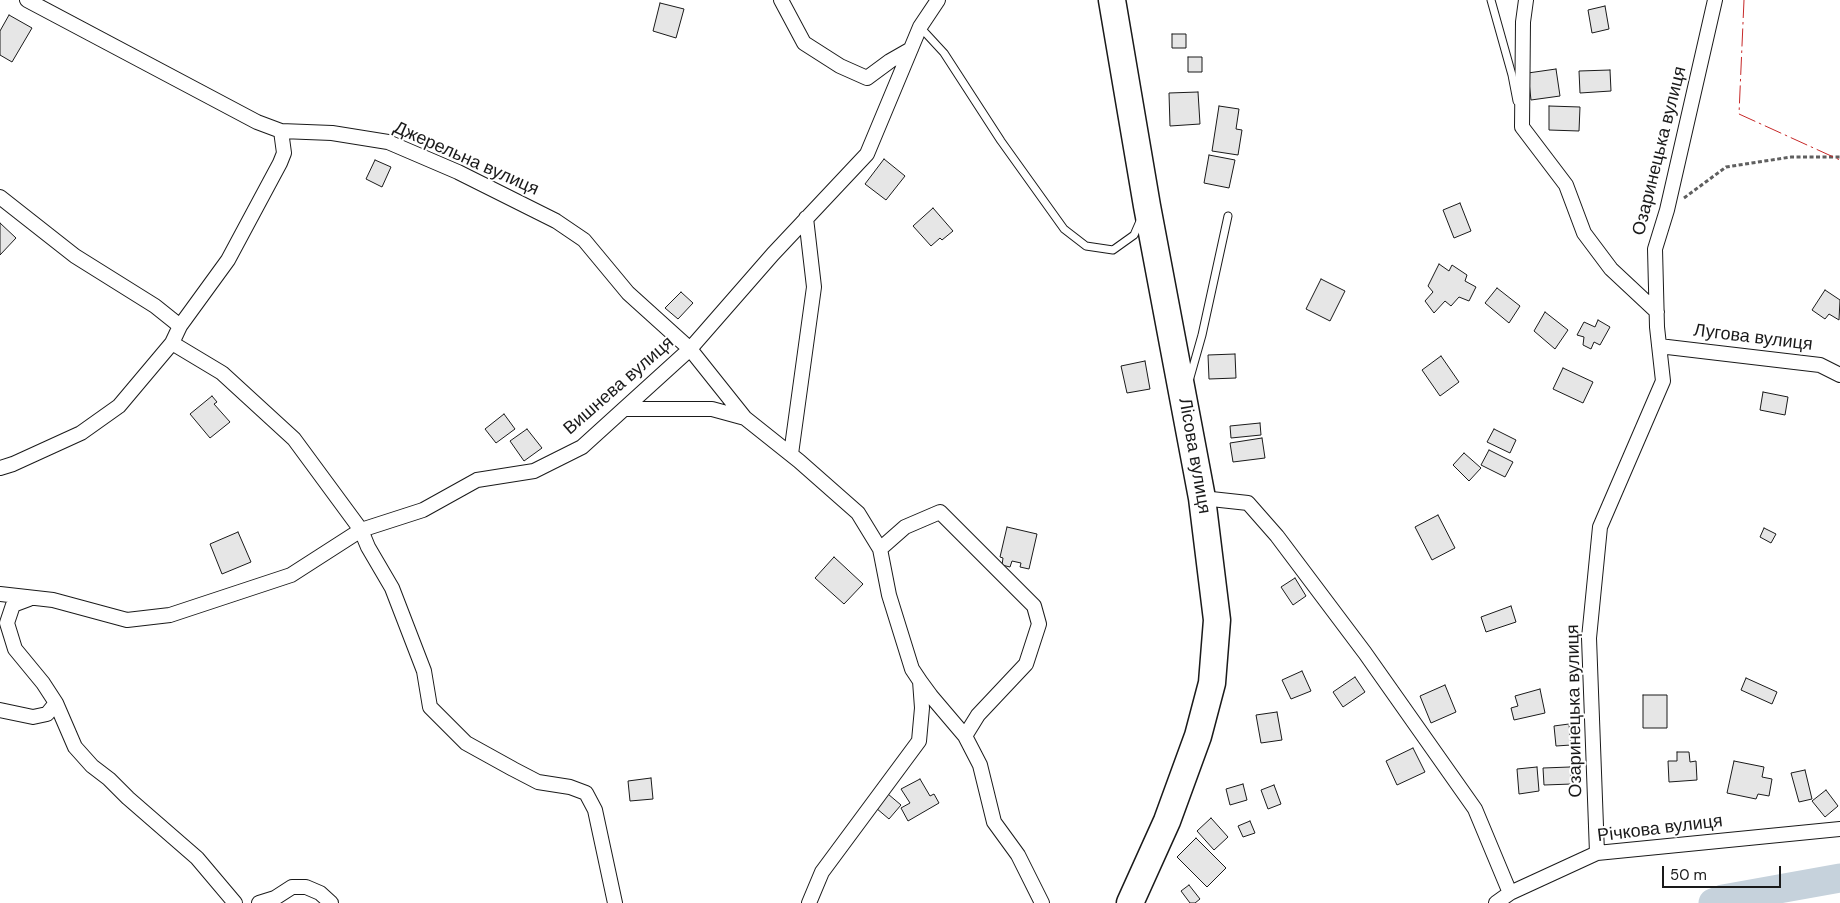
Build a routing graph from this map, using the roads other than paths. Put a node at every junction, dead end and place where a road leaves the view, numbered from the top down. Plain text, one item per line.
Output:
1 (27, 0) edge
2 (781, 0) edge
3 (938, 0) edge
4 (1112, 0) edge
5 (1491, 0) edge
6 (1526, 0) edge
7 (1715, 0) edge
8 (920, 27) junction
9 (911, 49) junction
10 (1522, 127) junction
11 (281, 131) junction
12 (0, 197) edge
13 (1147, 206) junction
14 (1228, 216) dead end
15 (806, 218) junction
16 (1657, 312) junction
17 (180, 326) junction
18 (172, 343) junction
19 (1659, 346) junction
20 (690, 349) junction
21 (1840, 375) edge
22 (1184, 400) junction
23 (625, 409) junction
24 (745, 418) junction
25 (791, 454) junction
26 (0, 468) edge
27 (1202, 498) junction
28 (361, 530) junction
29 (880, 548) junction
30 (0, 594) edge
31 (29, 598) junction
32 (920, 681) junction
33 (56, 703) junction
34 (0, 710) edge
35 (964, 736) junction
36 (1840, 828) edge
37 (1597, 853) junction
38 (1510, 893) junction
39 (235, 903) edge
40 (259, 903) edge
41 (330, 903) edge
42 (615, 903) edge
43 (809, 903) edge
44 (1042, 903) edge
45 (1130, 903) edge
46 (1496, 903) edge

1 - 11 street, Джерельна вулиця
2 - 9 street
3 - 8 street, Вишнева вулиця
4 - 13 highway, Лісова вулиця
5 - 10 lane
6 - 10 street
7 - 16 street, Озаринецька вулиця
8 - 9 street, Вишнева вулиця
8 - 13 lane
9 - 15 street, Вишнева вулиця
10 - 16 street
11 - 17 street
11 - 20 street, Джерельна вулиця
12 - 17 street
13 - 22 highway, Лісова вулиця
14 - 22 lane
15 - 20 street, Вишнева вулиця
15 - 25 street
16 - 19 street, Озаринецька вулиця
17 - 18 street
18 - 26 street
18 - 28 street
19 - 21 street, Лугова вулиця
19 - 37 street, Озаринецька вулиця
20 - 23 street, Вишнева вулиця
20 - 24 street, Джерельна вулиця
22 - 27 highway, Лісова вулиця
23 - 24 street, Джерельна вулиця
23 - 28 street, Вишнева вулиця
24 - 25 street, Джерельна вулиця
25 - 29 street, Джерельна вулиця
27 - 38 street
27 - 45 highway, Лісова вулиця
28 - 31 street, Вишнева вулиця
28 - 42 street
29 - 32 street, Джерельна вулиця
29 - 35 street
30 - 31 street, Вишнева вулиця
31 - 33 street
32 - 35 street, Джерельна вулиця
32 - 43 street, Джерельна вулиця
33 - 34 street
33 - 39 street
35 - 44 street, Джерельна вулиця
36 - 37 street, Річкова вулиця
37 - 38 street, Річкова вулиця
38 - 46 street, Річкова вулиця
40 - 41 street

